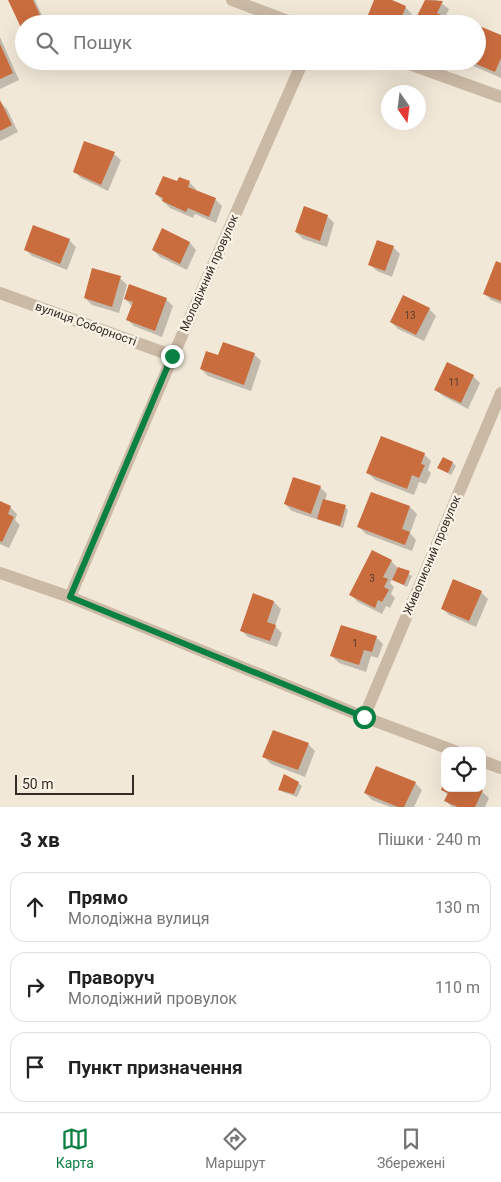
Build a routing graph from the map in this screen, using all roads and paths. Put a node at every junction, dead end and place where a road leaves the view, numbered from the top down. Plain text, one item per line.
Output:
1 (232, 0) edge
2 (272, 15) edge
3 (299, 70) edge
4 (426, 70) edge
5 (501, 97) edge
6 (0, 293) edge
7 (172, 356) junction
8 (501, 393) edge
9 (0, 573) edge
10 (70, 597) junction
11 (364, 717) junction
12 (445, 747) edge
13 (486, 762) edge
14 (501, 768) edge

1 - 2 street
3 - 7 street, Молодіжний провулок
4 - 5 street
6 - 7 street, вулиця Соборності
7 - 10 street, Молодіжний провулок
8 - 11 street, Живописний провулок
9 - 10 street
10 - 11 street
11 - 12 street
13 - 14 street

